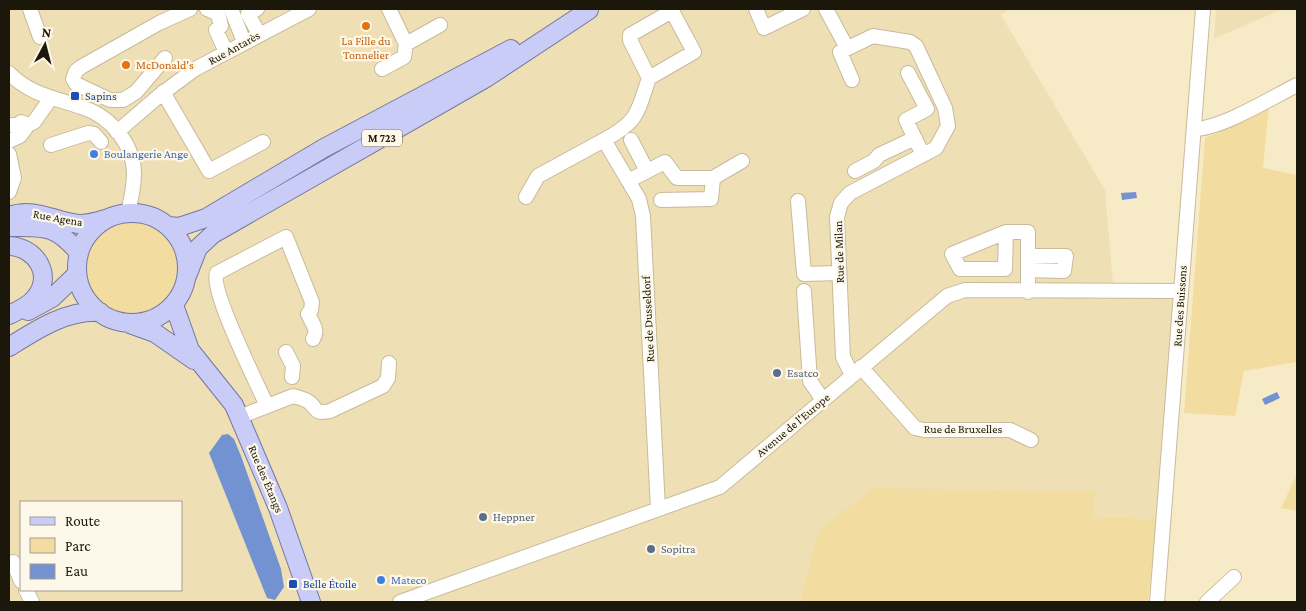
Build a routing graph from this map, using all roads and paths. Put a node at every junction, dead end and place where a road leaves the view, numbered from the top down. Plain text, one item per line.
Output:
1 (30, 9) edge
2 (190, 9) edge
3 (207, 9) edge
4 (231, 9) edge
5 (257, 9) edge
6 (308, 9) edge
7 (388, 9) edge
8 (590, 9) edge
9 (756, 9) edge
10 (803, 9) edge
11 (826, 9) edge
12 (1203, 9) edge
13 (440, 25) dead end
14 (259, 34) junction
15 (40, 37) dead end
16 (244, 42) junction
17 (406, 44) junction
18 (847, 48) junction
19 (226, 52) junction
20 (164, 58) dead end
21 (382, 68) dead end
22 (9, 72) edge
23 (908, 72) dead end
24 (649, 78) junction
25 (852, 80) dead end
26 (1297, 85) edge
27 (163, 92) junction
28 (51, 98) junction
29 (9, 117) edge
30 (9, 125) edge
31 (28, 125) junction
32 (1194, 129) junction
33 (117, 132) junction
34 (628, 134) junction
35 (914, 138) junction
36 (604, 140) junction
37 (9, 141) edge
38 (101, 142) dead end
39 (263, 142) dead end
40 (51, 145) dead end
41 (9, 154) edge
42 (923, 155) junction
43 (742, 161) dead end
44 (647, 171) junction
45 (855, 171) dead end
46 (713, 178) junction
47 (628, 180) junction
48 (9, 192) edge
49 (526, 198) dead end
50 (661, 200) dead end
51 (798, 201) dead end
52 (128, 212) junction
53 (9, 216) edge
54 (108, 218) junction
55 (169, 226) junction
56 (9, 227) edge
57 (1006, 232) dead end
58 (9, 246) edge
59 (79, 253) junction
60 (839, 273) junction
61 (77, 274) junction
62 (187, 276) junction
63 (804, 291) dead end
64 (1181, 291) junction
65 (1028, 292) junction
66 (174, 304) junction
67 (100, 312) junction
68 (9, 316) edge
69 (9, 322) edge
70 (128, 323) junction
71 (313, 339) dead end
72 (9, 347) edge
73 (286, 352) dead end
74 (389, 363) dead end
75 (203, 366) junction
76 (856, 371) junction
77 (292, 377) dead end
78 (823, 400) junction
79 (267, 406) junction
80 (240, 417) junction
81 (1031, 440) dead end
82 (658, 509) junction
83 (9, 564) edge
84 (1234, 578) dead end
85 (20, 579) edge
86 (311, 602) edge
87 (400, 602) edge
88 (1157, 602) edge
89 (1207, 602) edge

1 - 15 street
2 - 20 street
3 - 19 street
4 - 16 street
5 - 14 street
6 - 14 street, Rue Antarès
7 - 17 street
8 - 55 main road, M 723
8 - 62 main road, M 723
9 - 10 street
11 - 18 street
12 - 32 street, Rue des Buissons
13 - 17 street
14 - 16 street, Rue Antarès
16 - 19 street, Rue Antarès
17 - 21 street
18 - 25 street
18 - 42 street, Rue de Milan
19 - 27 street, Rue Antarès
22 - 28 street
23 - 35 street
24 - 24 street
24 - 34 street
26 - 32 street
27 - 33 street, Rue Antarès
27 - 39 street
28 - 31 street
28 - 33 street
29 - 31 street
30 - 31 street
31 - 37 street
32 - 64 street, Rue des Buissons
33 - 52 street
34 - 36 street
34 - 44 street
35 - 42 street
35 - 45 street
36 - 47 street, Rue de Dusseldorf
36 - 49 street
38 - 40 street
41 - 48 street
42 - 60 street, Rue de Milan
43 - 46 street
44 - 46 street
44 - 47 street
46 - 50 street
47 - 82 street, Rue de Dusseldorf
51 - 60 street
52 - 54 main road
52 - 55 main road
53 - 54 main road, Rue Agena
54 - 59 main road
55 - 62 main road
56 - 59 main road, Rue Agena
57 - 65 street
58 - 68 main road
59 - 61 main road
60 - 76 street, Rue de Milan
61 - 67 main road
61 - 69 main road
62 - 66 main road
63 - 78 street
64 - 65 street, Avenue de l'Europe
64 - 88 street, Rue des Buissons
65 - 76 street, Avenue de l'Europe
66 - 70 main road
66 - 75 main road, Rue des Étangs
67 - 70 main road
67 - 72 main road
70 - 75 main road, Rue des Étangs
71 - 79 street
73 - 77 street
74 - 79 street
75 - 80 main road, Rue des Étangs
76 - 78 street, Avenue de l'Europe
76 - 81 street, Rue de Bruxelles
78 - 82 street, Avenue de l'Europe
79 - 80 street
80 - 86 main road, Rue des Étangs
82 - 87 street, Avenue de l'Europe
83 - 85 street
84 - 89 street

